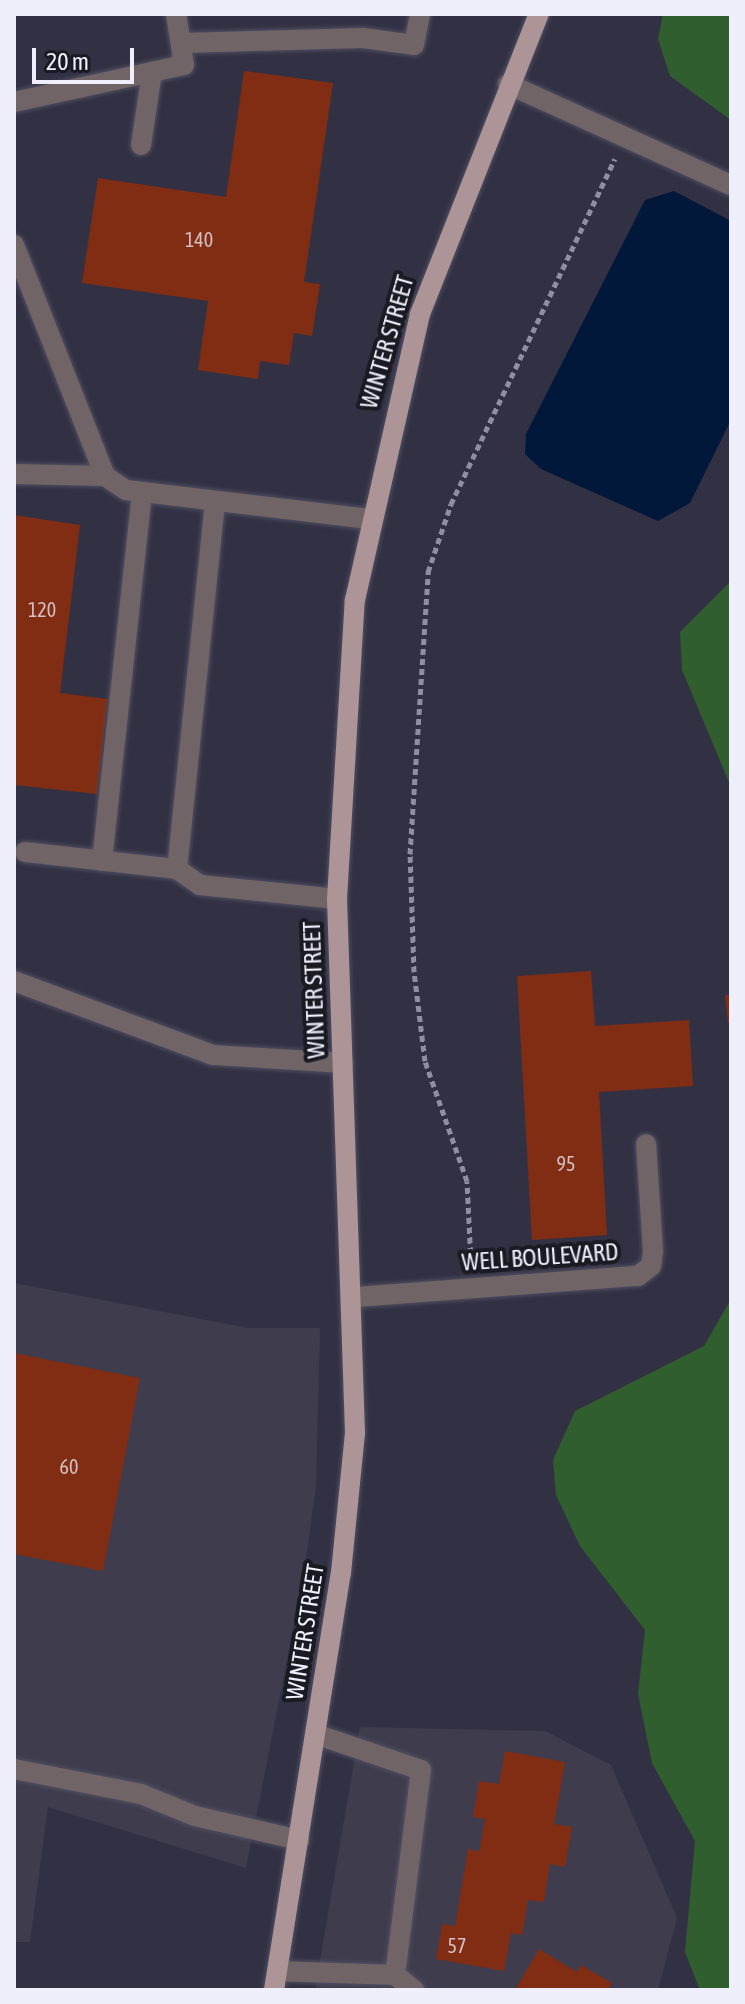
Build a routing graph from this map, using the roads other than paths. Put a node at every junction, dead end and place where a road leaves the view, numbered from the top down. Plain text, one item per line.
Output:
1 (176, 14) edge
2 (420, 14) edge
3 (539, 14) edge
4 (181, 43) junction
5 (152, 72) junction
6 (508, 84) junction
7 (14, 102) edge
8 (141, 145) dead end
9 (731, 185) edge
10 (14, 245) edge
11 (14, 474) edge
12 (105, 476) junction
13 (142, 493) junction
14 (215, 502) junction
15 (369, 519) junction
16 (25, 852) dead end
17 (102, 861) junction
18 (177, 869) junction
19 (337, 899) junction
20 (14, 981) edge
21 (343, 1063) junction
22 (646, 1144) dead end
23 (356, 1297) junction
24 (315, 1734) junction
25 (14, 1769) edge
26 (299, 1840) junction
27 (395, 1975) junction
28 (276, 1981) edge
29 (414, 1990) edge

1 - 4 lane
2 - 4 lane
3 - 6 main road, WINTER STREET
4 - 5 lane
5 - 7 lane
5 - 8 lane
6 - 9 lane
6 - 15 main road, WINTER STREET
10 - 12 lane
11 - 12 lane
12 - 13 lane
13 - 14 lane
13 - 17 lane
14 - 15 lane
14 - 18 lane
15 - 19 main road, WINTER STREET
16 - 17 lane
17 - 18 lane
18 - 19 lane
19 - 21 main road, WINTER STREET
20 - 21 lane
21 - 23 main road, WINTER STREET
22 - 23 lane, WELL BOULEVARD
23 - 24 main road, WINTER STREET
24 - 26 main road, WINTER STREET
24 - 27 lane
25 - 26 lane
26 - 28 main road, WINTER STREET
27 - 28 lane
27 - 29 lane

